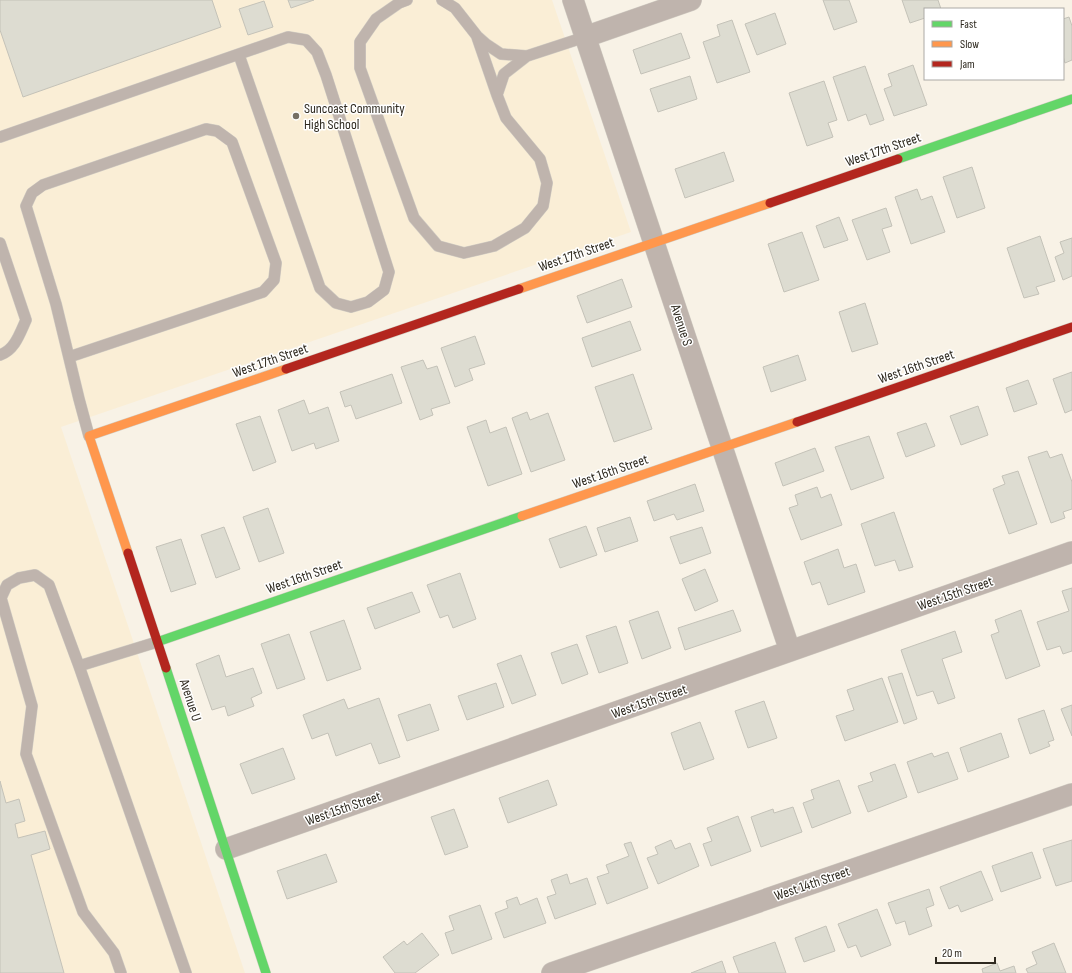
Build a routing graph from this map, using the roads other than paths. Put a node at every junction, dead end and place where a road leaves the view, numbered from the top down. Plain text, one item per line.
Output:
1 (407, 0) edge
2 (442, 0) edge
3 (573, 0) edge
4 (691, 0) edge
5 (477, 36) junction
6 (585, 37) junction
7 (239, 55) junction
8 (526, 56) junction
9 (497, 95) junction
10 (1072, 98) edge
11 (0, 137) edge
12 (0, 243) edge
13 (654, 243) junction
14 (1072, 327) edge
15 (0, 355) edge
16 (69, 357) junction
17 (89, 436) junction
18 (722, 447) junction
19 (1072, 552) edge
20 (157, 642) junction
21 (790, 651) junction
22 (79, 666) junction
23 (1072, 794) edge
24 (226, 849) junction
25 (121, 973) edge
26 (186, 973) edge
27 (266, 973) edge
28 (552, 973) edge

1 - 9 lane
2 - 5 lane
3 - 6 street, Avenue S
4 - 6 street
5 - 8 lane
5 - 9 lane
6 - 8 lane
6 - 13 street, Avenue S
7 - 7 lane
7 - 11 lane
8 - 9 lane
10 - 13 street, West 17th Street
12 - 15 lane
13 - 17 street, West 17th Street
13 - 18 street, Avenue S
14 - 18 street, West 16th Street
16 - 16 lane
16 - 17 lane
17 - 20 street, Avenue U
18 - 20 street, West 16th Street
18 - 21 street, Avenue S
19 - 21 street, West 15th Street
20 - 22 lane
20 - 24 street, Avenue U
21 - 24 street, West 15th Street
22 - 25 lane
22 - 26 lane
23 - 28 street, West 14th Street
24 - 27 street, Avenue U

